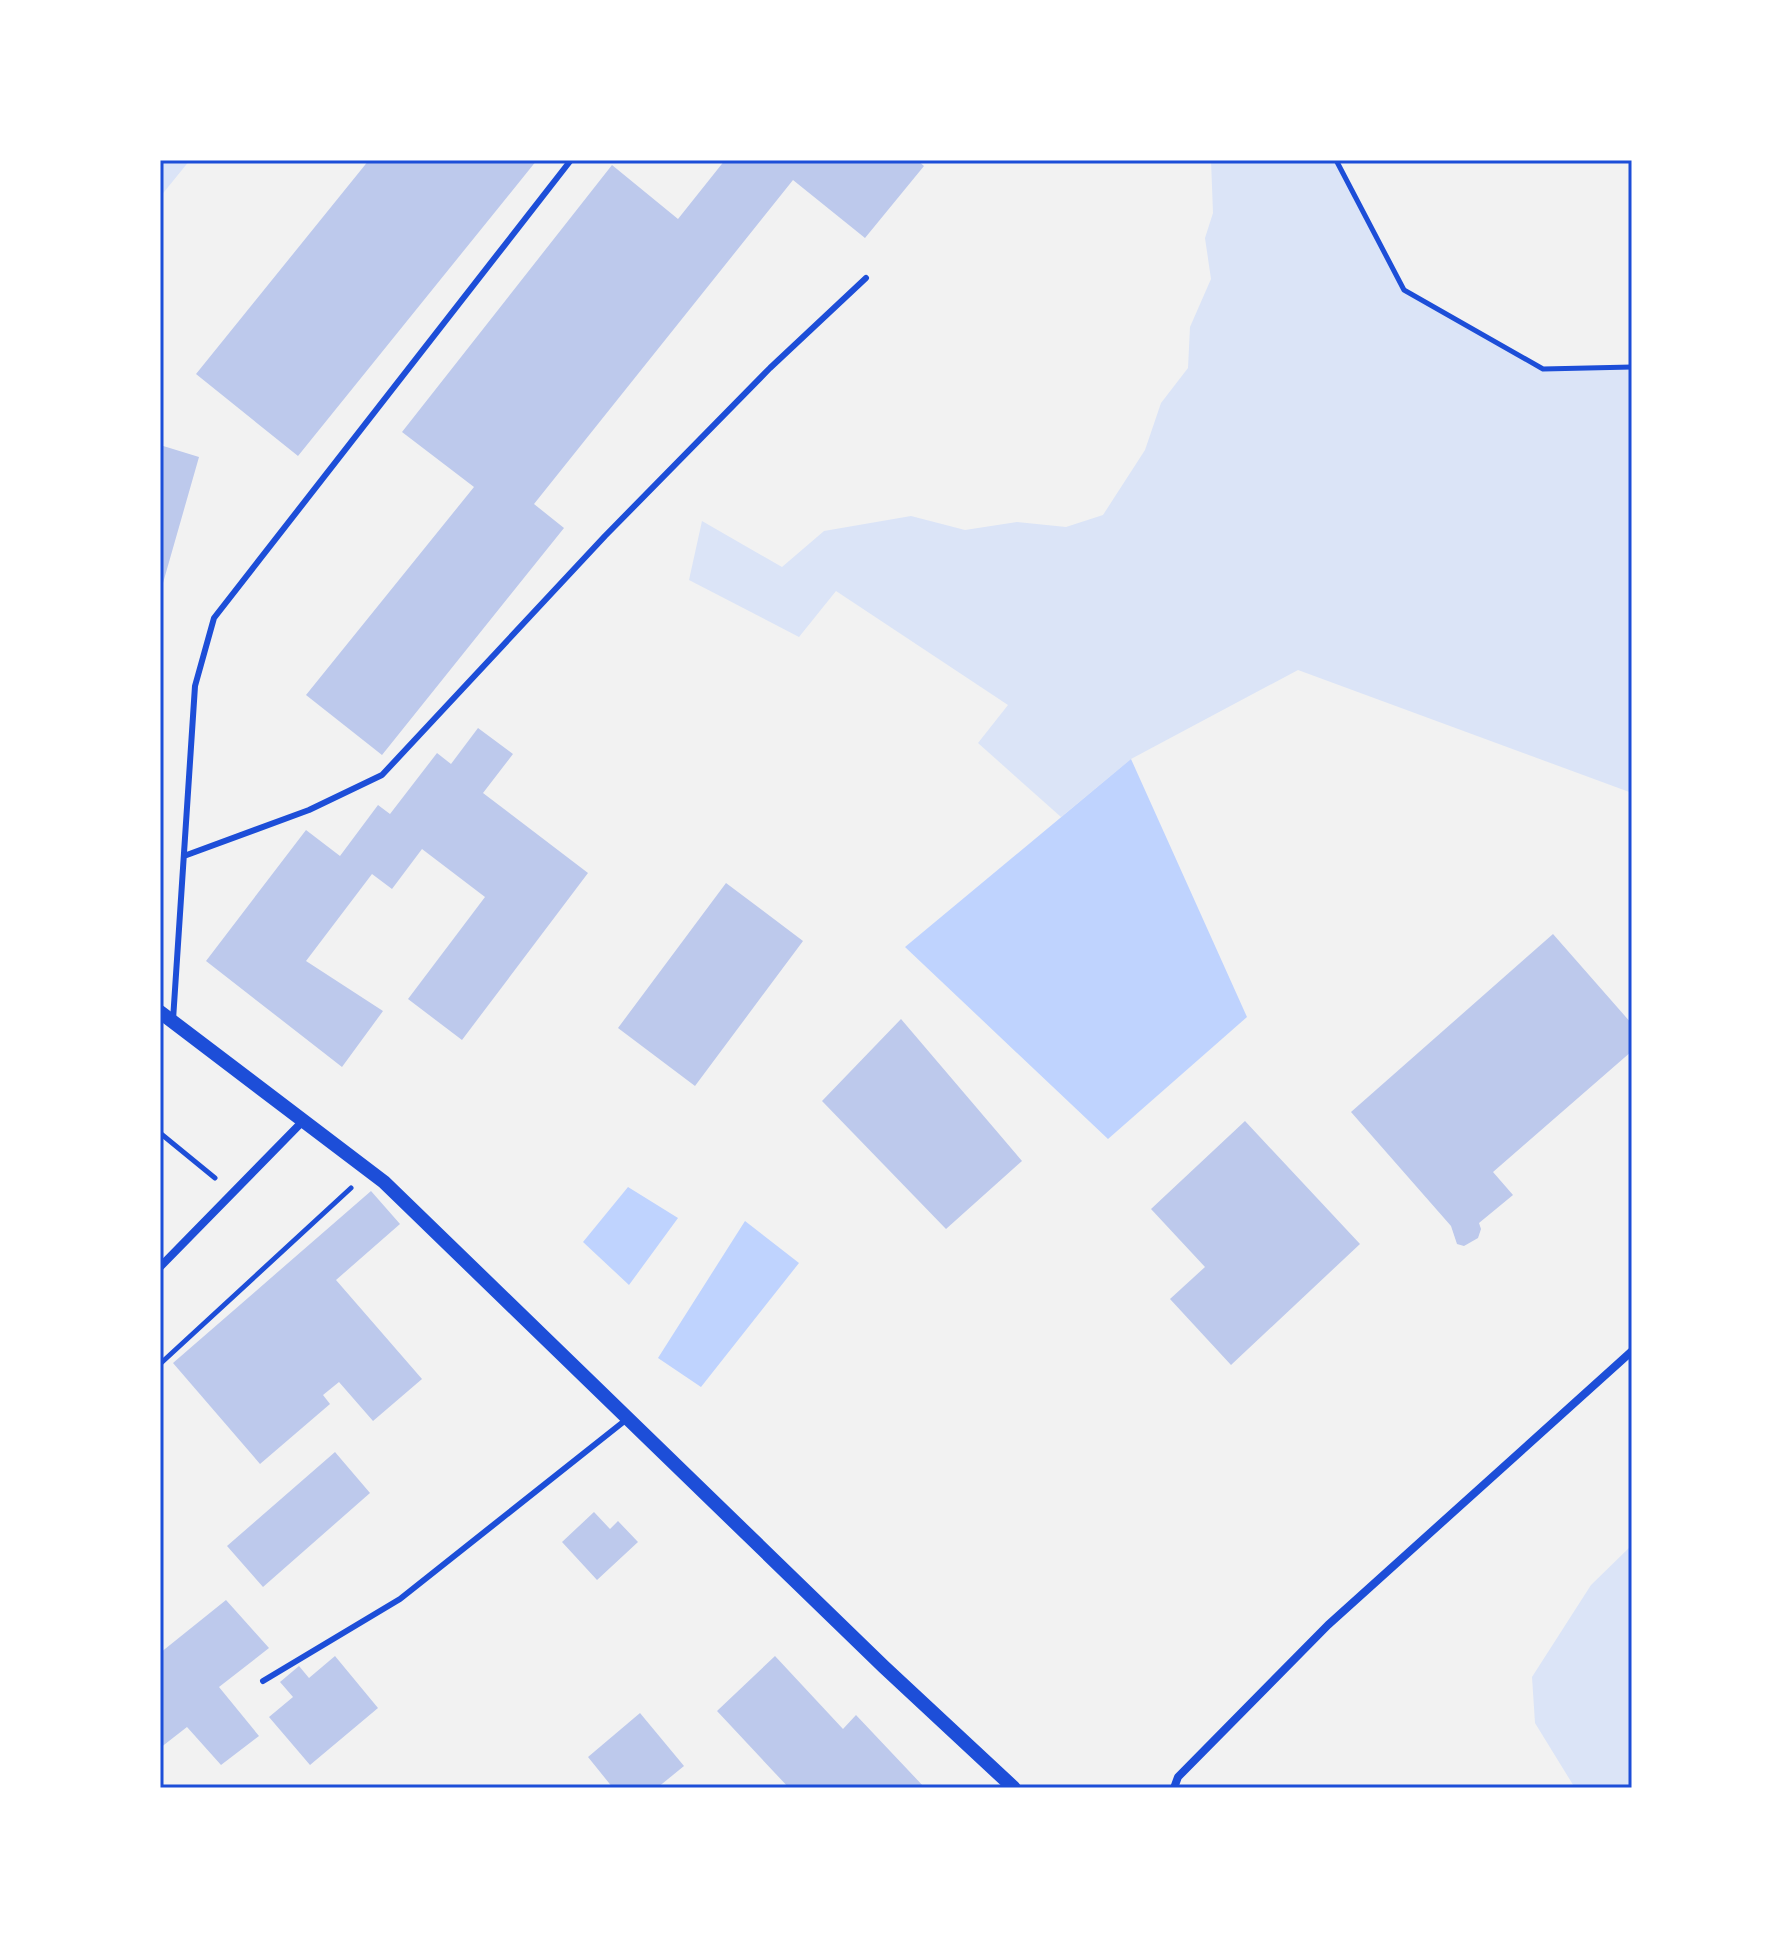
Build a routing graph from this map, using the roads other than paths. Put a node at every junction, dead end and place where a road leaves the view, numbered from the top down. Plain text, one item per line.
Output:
1 (571, 160) edge
2 (866, 278) dead end
3 (184, 856) junction
4 (160, 1012) edge
5 (173, 1024) junction
6 (303, 1121) junction
7 (160, 1267) edge
8 (1632, 1351) edge
9 (629, 1416) junction
10 (263, 1681) dead end
11 (1014, 1788) edge
12 (1174, 1788) edge

1 - 3 lane
2 - 3 lane
3 - 5 lane
4 - 5 street
5 - 6 street
6 - 7 street
6 - 9 street
8 - 12 street
9 - 10 lane
9 - 11 street

